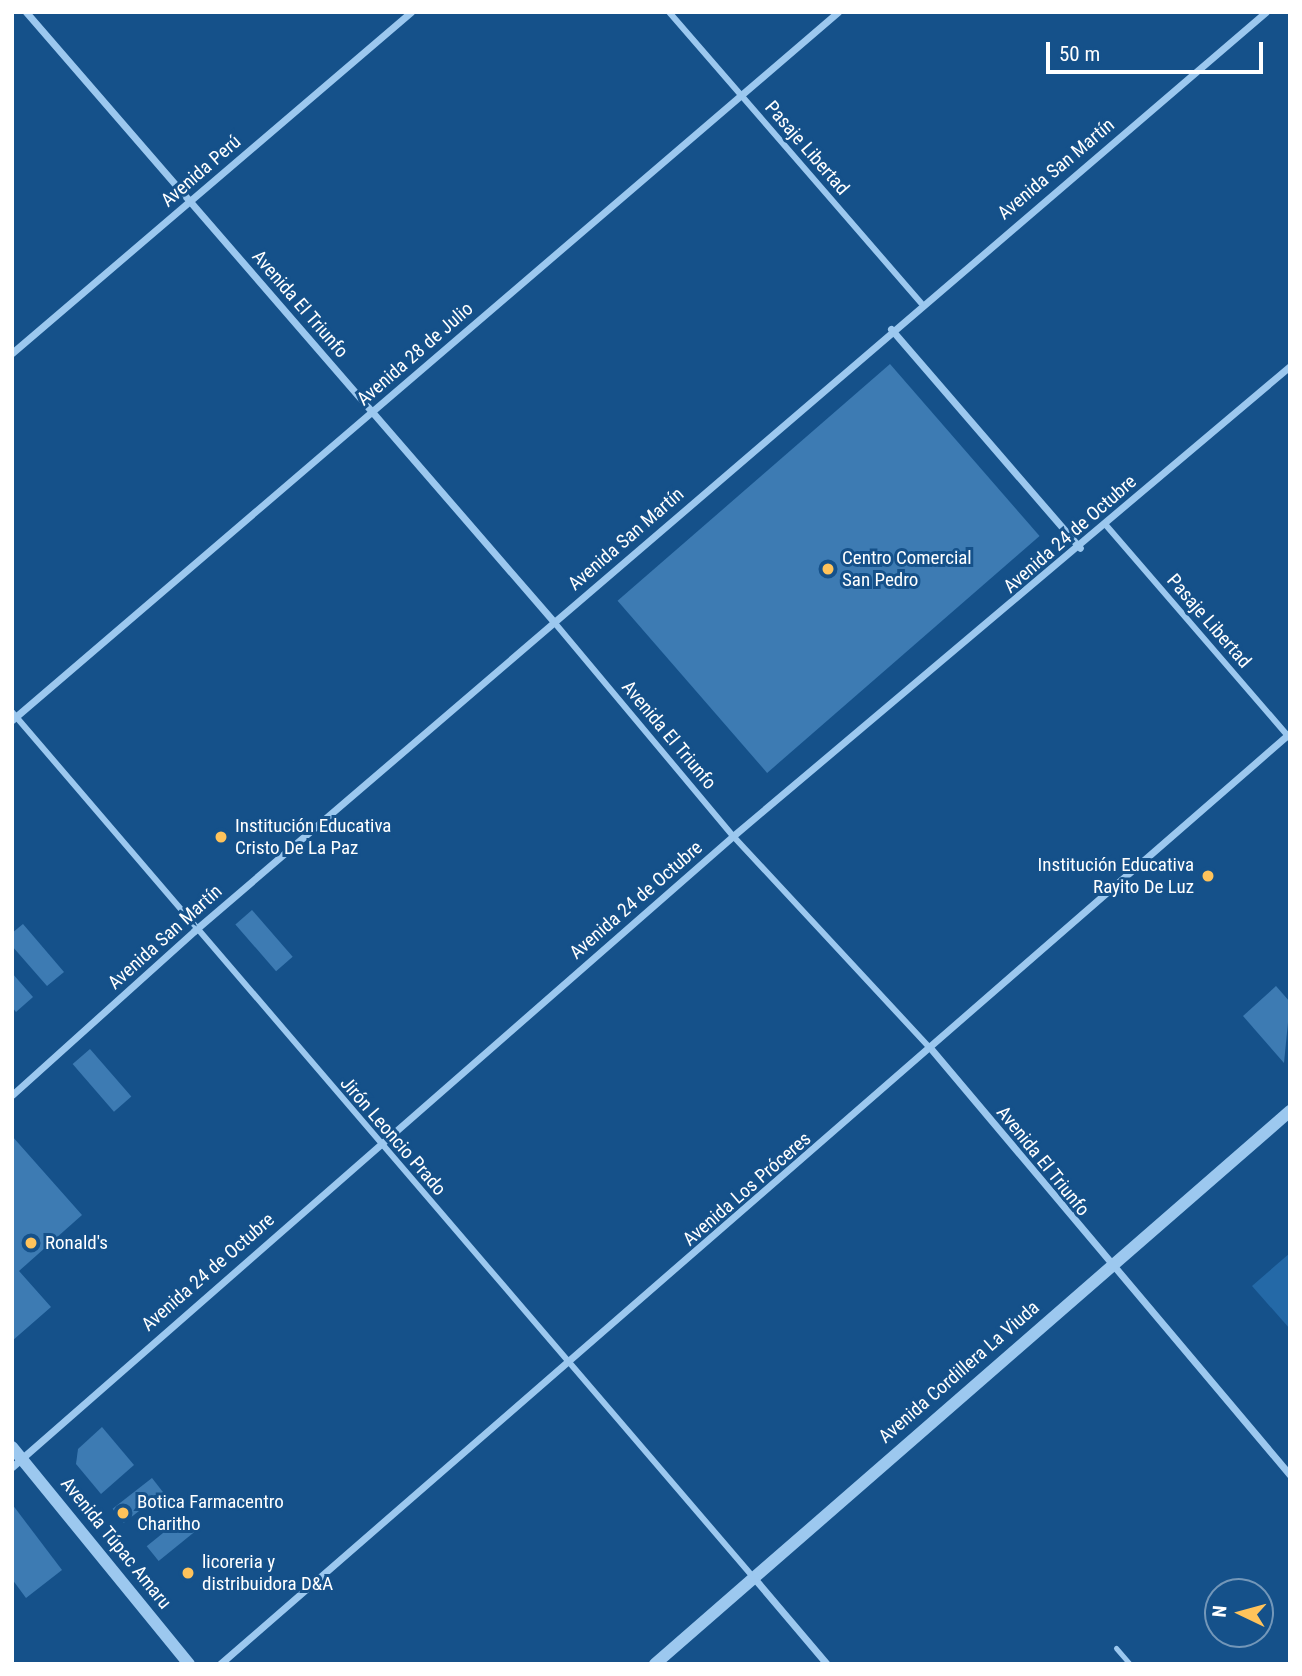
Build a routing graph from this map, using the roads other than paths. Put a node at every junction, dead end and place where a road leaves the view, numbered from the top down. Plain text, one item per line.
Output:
1 (26, 12) edge
2 (411, 12) edge
3 (670, 12) edge
4 (838, 12) edge
5 (1266, 12) edge
6 (741, 95) junction
7 (190, 201) junction
8 (921, 303) junction
9 (891, 329) junction
10 (12, 353) edge
11 (1290, 366) edge
12 (372, 411) junction
13 (1105, 524) junction
14 (1080, 548) junction
15 (554, 622) junction
16 (14, 716) edge
17 (1289, 735) edge
18 (733, 836) junction
19 (194, 931) junction
20 (932, 1051) junction
21 (12, 1095) edge
22 (1290, 1111) edge
23 (379, 1144) junction
24 (1108, 1266) junction
25 (569, 1362) junction
26 (15, 1457) edge
27 (1290, 1475) edge
28 (754, 1578) junction
29 (1115, 1648) dead end
30 (189, 1664) edge
31 (220, 1664) edge
32 (655, 1664) edge
33 (827, 1664) edge
34 (1130, 1664) edge

1 - 7 street, Avenida El Triunfo
2 - 7 street, Avenida Perú
3 - 6 street, Pasaje Libertad
4 - 6 street, Avenida 28 de Julio
5 - 8 street, Avenida San Martín
6 - 8 street, Pasaje Libertad
6 - 12 street, Avenida 28 de Julio
7 - 10 street, Avenida Perú
7 - 12 street, Avenida El Triunfo
8 - 9 street, Avenida San Martín
9 - 14 street
9 - 15 street, Avenida San Martín
11 - 13 street, Avenida 24 de Octubre
12 - 15 street, Avenida El Triunfo
12 - 16 street, Avenida 28 de Julio
13 - 14 street, Avenida 24 de Octubre
13 - 17 street, Pasaje Libertad
14 - 18 street, Avenida 24 de Octubre
15 - 18 street, Avenida El Triunfo
15 - 19 street, Avenida San Martín
16 - 19 street, Jirón Leoncio Prado
17 - 20 street, Avenida Los Próceres
18 - 20 street, Avenida El Triunfo
18 - 23 street, Avenida 24 de Octubre
19 - 21 street, Avenida San Martín
19 - 23 street, Jirón Leoncio Prado
20 - 24 street, Avenida El Triunfo
20 - 25 street, Avenida Los Próceres
22 - 24 street, Avenida Cordillera La Viuda
23 - 25 street, Jirón Leoncio Prado
23 - 26 street, Avenida 24 de Octubre
24 - 27 street, Avenida El Triunfo
24 - 28 street, Avenida Cordillera La Viuda
25 - 28 street, Jirón Leoncio Prado
25 - 31 street, Avenida Los Próceres
26 - 30 street, Avenida Túpac Amaru
28 - 32 street, Avenida Cordillera La Viuda
28 - 33 street
29 - 34 lane

